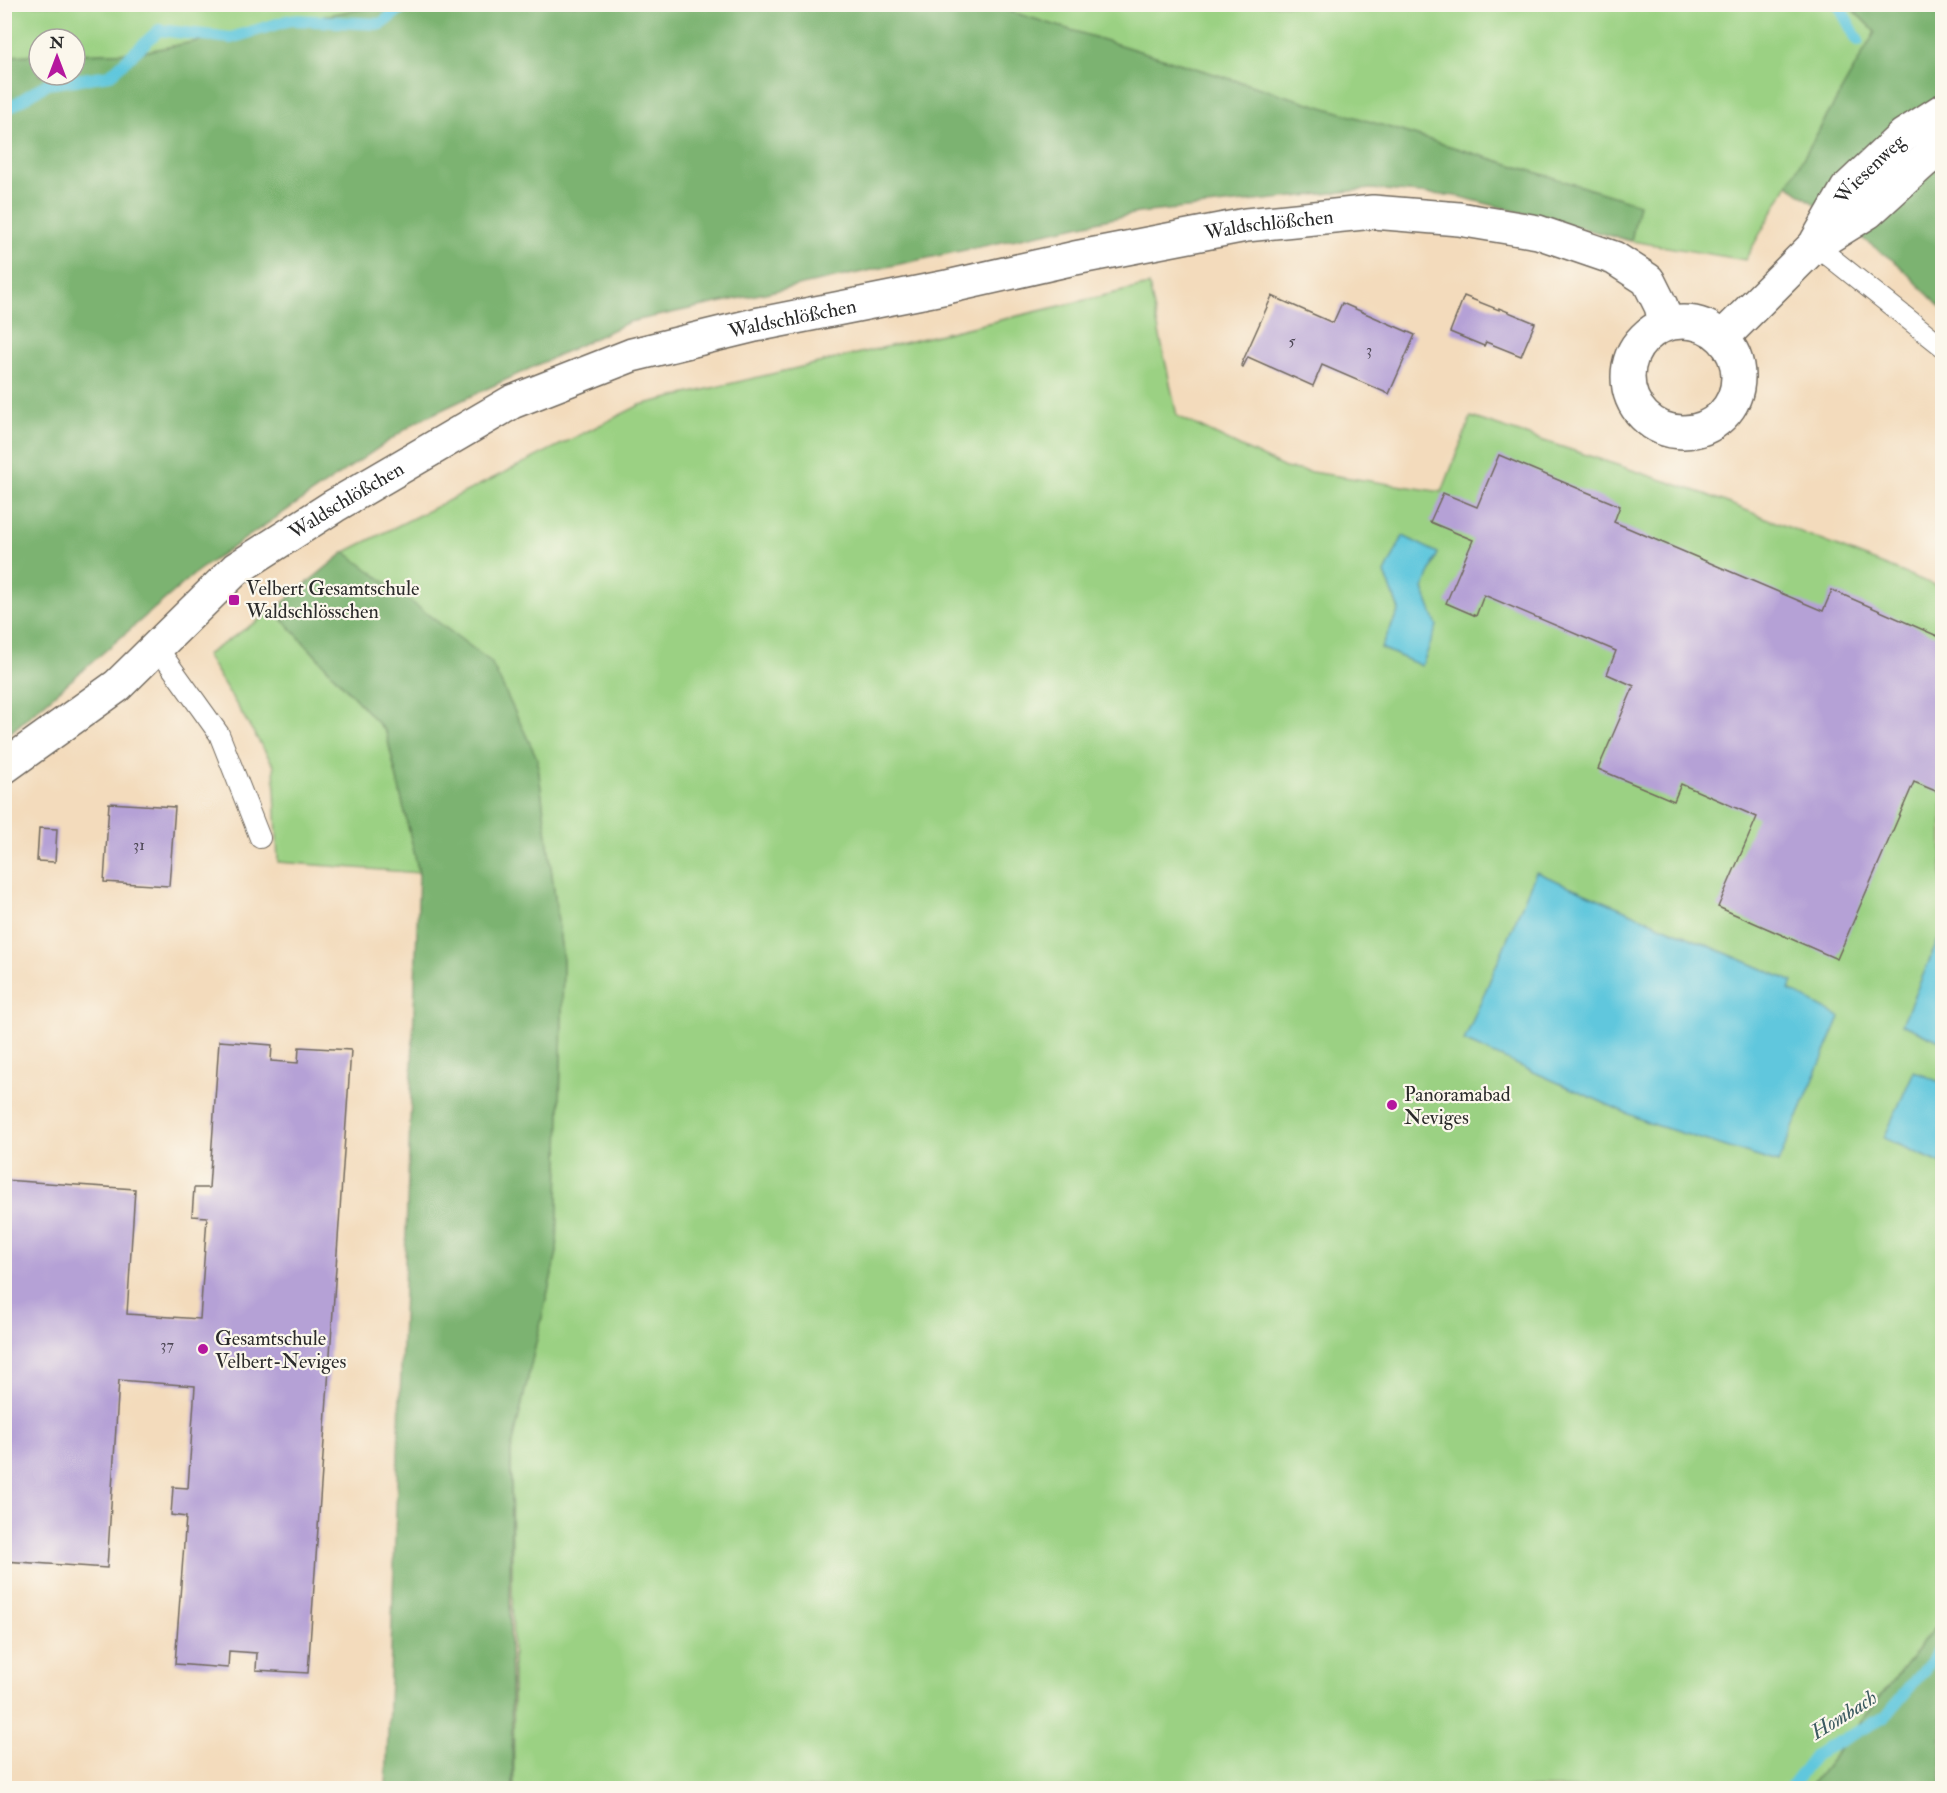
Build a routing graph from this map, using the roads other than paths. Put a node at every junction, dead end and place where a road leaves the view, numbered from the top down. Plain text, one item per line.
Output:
1 (1942, 111) edge
2 (1942, 148) edge
3 (1815, 244) junction
4 (1665, 322) junction
5 (1723, 337) junction
6 (1942, 346) edge
7 (156, 646) junction
8 (4, 767) edge
9 (260, 838) dead end

1 - 3 street, Wiesenweg
2 - 3 street, Wiesenweg
3 - 5 street, Wiesenweg
3 - 6 lane
4 - 5 street
4 - 5 street
4 - 7 street, Waldschlößchen
7 - 8 street, Waldschlößchen
7 - 9 lane

